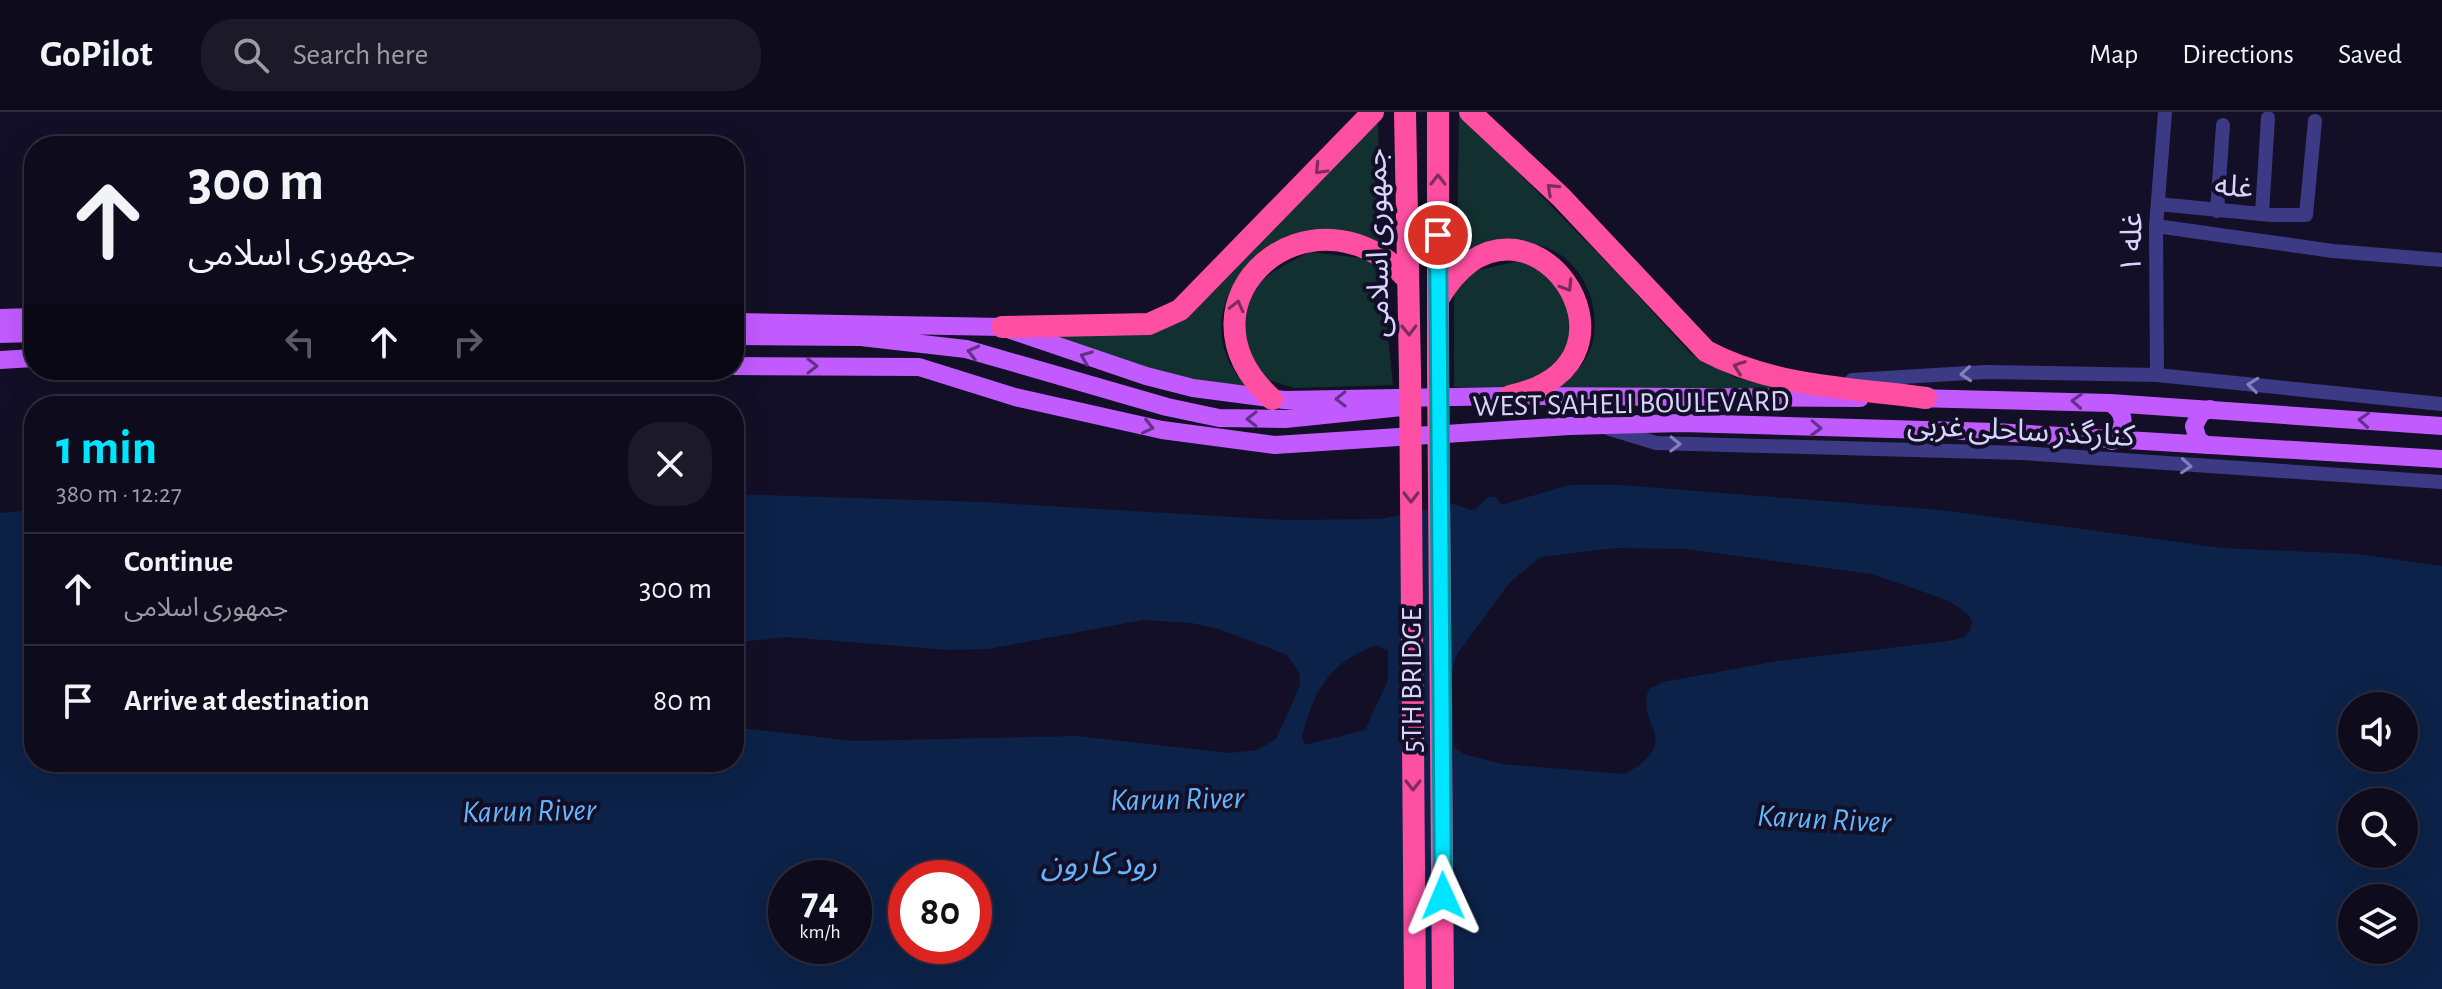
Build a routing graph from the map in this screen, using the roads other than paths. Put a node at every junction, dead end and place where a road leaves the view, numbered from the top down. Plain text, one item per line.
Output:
1 (1405, 112) edge
2 (1438, 112) edge
3 (1470, 112) edge
4 (2165, 112) edge
5 (1371, 113) edge
6 (2268, 118) dead end
7 (2315, 121) dead end
8 (2223, 125) dead end
9 (2158, 204) junction
10 (2217, 211) junction
11 (2262, 214) junction
12 (2156, 226) junction
13 (2442, 260) edge
14 (1408, 280) junction
15 (1439, 298) junction
16 (24, 317) edge
17 (0, 318) edge
18 (744, 322) edge
19 (1002, 327) junction
20 (24, 333) edge
21 (0, 334) edge
22 (744, 336) edge
23 (24, 359) edge
24 (0, 360) edge
25 (744, 366) edge
26 (1438, 370) joint
27 (1410, 373) joint
28 (2157, 375) junction
29 (1799, 381) junction
30 (1510, 396) junction
31 (1468, 397) junction
32 (1926, 398) junction
33 (1272, 399) junction
34 (2110, 403) junction
35 (2442, 404) edge
36 (2210, 409) junction
37 (1599, 425) junction
38 (2442, 426) edge
39 (2112, 441) junction
40 (2206, 445) junction
41 (2442, 459) edge
42 (2442, 482) edge
43 (1415, 989) edge
44 (1443, 989) edge

1 - 14 highway, جمهوری اسلامی
15 -> 2 highway, جمهوری اسلامی
29 -> 3 highway
4 - 9 street, غله ۱
5 -> 19 highway
6 - 11 street
7 - 11 street, غله
8 - 10 street
9 - 10 street, غله
9 - 12 street, غله ۱
10 - 11 street, غله
12 - 13 street
12 - 28 street, غله ۱
14 -> 27 highway, جمهوری اسلامی
33 -> 14 highway
15 - 26 highway, جمهوری اسلامی
15 -> 30 highway
16 - 17 main road
18 - 19 main road, WEST SAHELI BOULEVARD
33 -> 19 main road, WEST SAHELI BOULEVARD
20 - 21 main road
31 -> 22 main road, WEST SAHELI BOULEVARD
23 - 24 main road
25 -> 37 main road, WEST SAHELI BOULEVARD
26 - 44 highway, 5TH BRIDGE, bridge
27 -> 43 highway, 5TH BRIDGE, bridge
28 -> 29 street, کنارگذر ساحلی غربی
35 -> 28 street, کنارگذر ساحلی غربی
29 - 32 highway
30 - 31 main road, WEST SAHELI BOULEVARD
30 - 32 main road, WEST SAHELI BOULEVARD
31 -> 33 main road, WEST SAHELI BOULEVARD
34 -> 32 main road, WEST SAHELI BOULEVARD
34 - 36 main road, WEST SAHELI BOULEVARD
34 - 39 main road
38 -> 36 main road, WEST SAHELI BOULEVARD
36 - 40 main road
37 -> 39 main road, WEST SAHELI BOULEVARD
37 -> 42 street, کنارگذر ساحلی غربی
39 - 40 main road, WEST SAHELI BOULEVARD
40 - 41 main road, WEST SAHELI BOULEVARD

